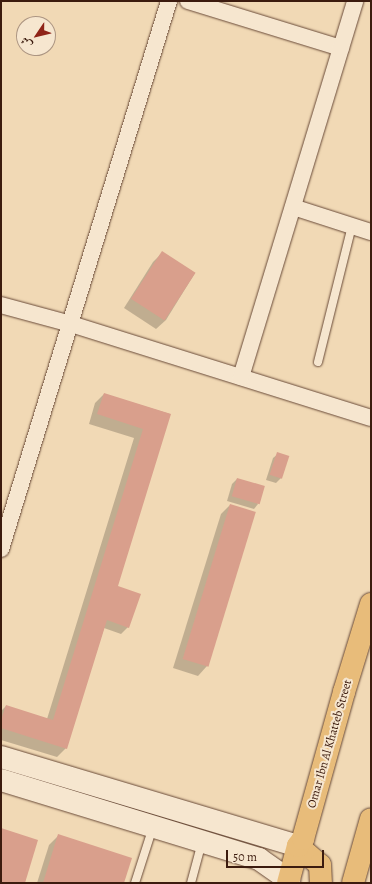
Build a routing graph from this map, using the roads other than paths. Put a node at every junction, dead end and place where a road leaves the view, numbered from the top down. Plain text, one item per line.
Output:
1 (169, 1) edge
2 (188, 1) edge
3 (355, 1) edge
4 (341, 48) junction
5 (293, 207) junction
6 (352, 226) junction
7 (371, 232) edge
8 (1, 305) edge
9 (71, 324) junction
10 (318, 362) dead end
11 (241, 377) junction
12 (371, 418) edge
13 (1, 549) edge
14 (371, 604) edge
15 (1, 757) edge
16 (1, 780) edge
17 (371, 820) edge
18 (153, 826) junction
19 (202, 842) junction
20 (298, 846) junction
21 (288, 882) edge
22 (135, 883) edge
23 (191, 883) edge
24 (321, 883) edge
25 (353, 883) edge

1 - 9 street
2 - 4 street
3 - 4 street
4 - 5 street
5 - 6 street
5 - 11 street
6 - 7 street
6 - 10 lane
8 - 9 street
9 - 11 street
9 - 13 street
11 - 12 street
14 - 20 main road, Omar Ibn Al Khatteb Street
15 - 20 street
16 - 18 street
17 - 25 main road
18 - 19 street
18 - 22 lane
19 - 21 street
19 - 23 lane
20 - 21 main road, Omar Ibn Al Khatteb Street
20 - 24 main road

